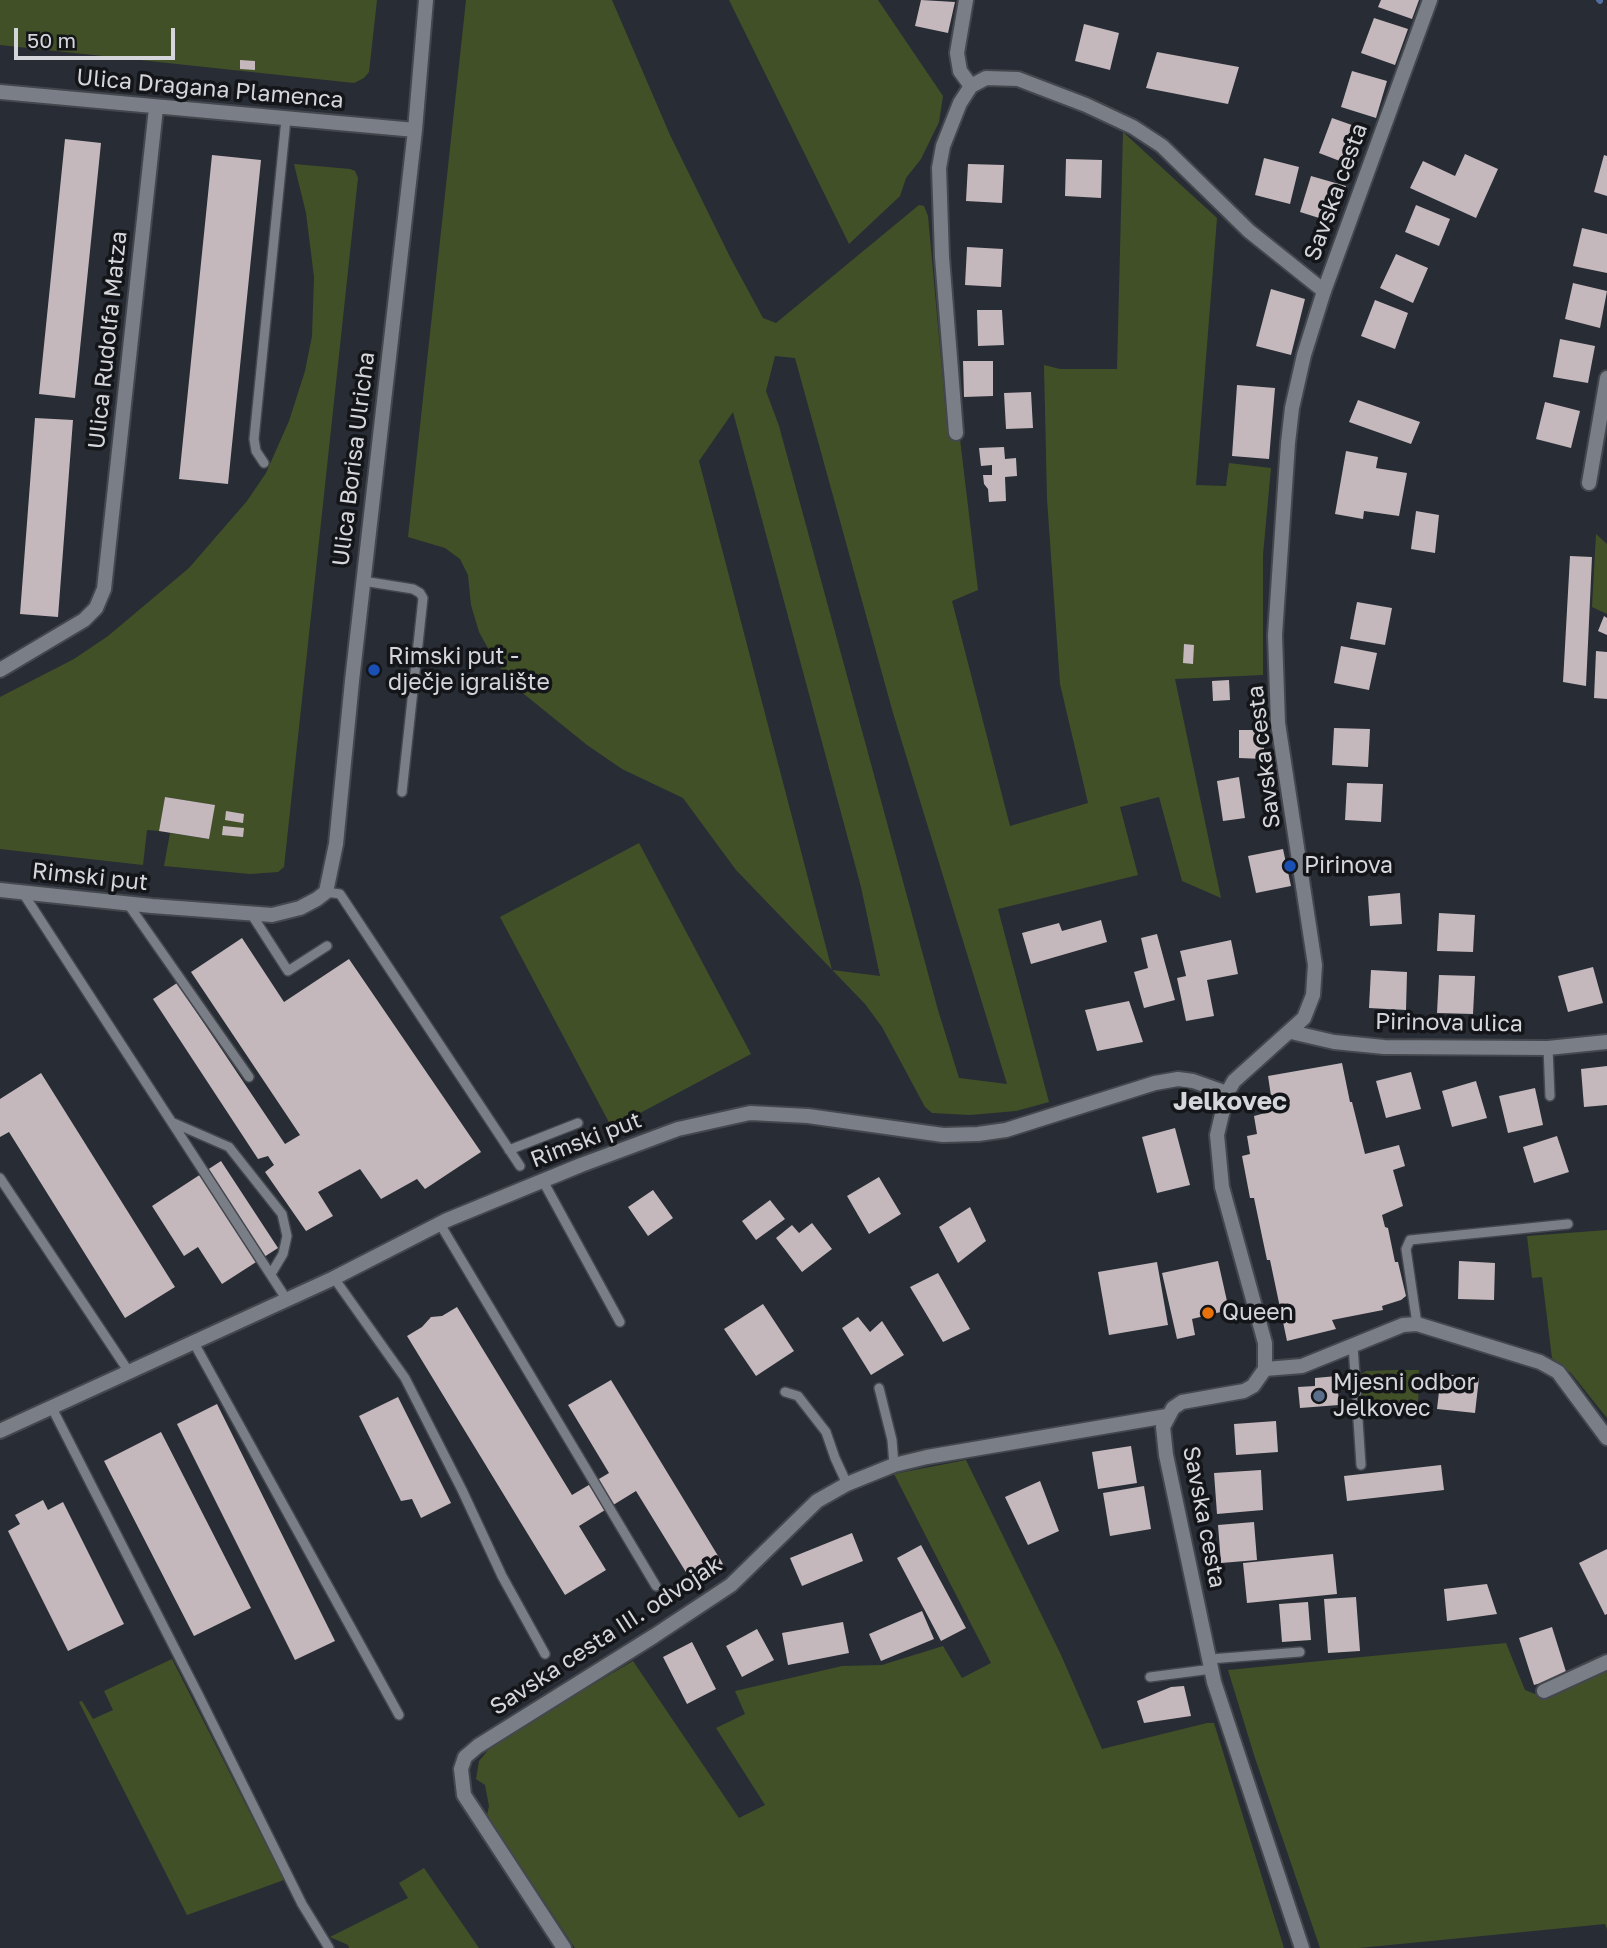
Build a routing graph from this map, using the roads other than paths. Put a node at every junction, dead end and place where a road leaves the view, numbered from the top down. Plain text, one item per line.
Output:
1 (426, 0) edge
2 (966, 0) edge
3 (1430, 0) edge
4 (971, 86) junction
5 (0, 92) edge
6 (156, 108) junction
7 (286, 119) junction
8 (415, 130) junction
9 (1324, 291) junction
10 (1607, 378) edge
11 (956, 433) dead end
12 (264, 463) dead end
13 (1589, 483) dead end
14 (363, 581) junction
15 (0, 670) edge
16 (402, 792) dead end
17 (0, 890) edge
18 (326, 891) junction
19 (23, 893) junction
20 (128, 904) junction
21 (252, 915) junction
22 (327, 946) dead end
23 (1291, 1032) junction
24 (1607, 1042) edge
25 (1548, 1048) junction
26 (249, 1077) dead end
27 (1227, 1093) junction
28 (1550, 1096) dead end
29 (173, 1123) junction
30 (578, 1123) dead end
31 (509, 1150) junction
32 (520, 1166) dead end
33 (0, 1178) edge
34 (543, 1181) junction
35 (440, 1224) junction
36 (1568, 1224) dead end
37 (271, 1275) junction
38 (334, 1278) junction
39 (287, 1300) junction
40 (620, 1322) dead end
41 (1417, 1324) junction
42 (194, 1343) junction
43 (1353, 1345) junction
44 (1265, 1369) junction
45 (130, 1372) junction
46 (879, 1388) dead end
47 (785, 1392) dead end
48 (52, 1408) junction
49 (1167, 1416) junction
50 (0, 1431) edge
51 (1607, 1438) edge
52 (894, 1465) junction
53 (1361, 1465) dead end
54 (847, 1484) junction
55 (656, 1586) dead end
56 (1300, 1652) dead end
57 (545, 1654) dead end
58 (1607, 1662) edge
59 (1211, 1664) junction
60 (1150, 1677) dead end
61 (1545, 1691) dead end
62 (399, 1715) dead end
63 (329, 1948) edge
64 (564, 1948) edge
65 (1302, 1948) edge

1 - 8 street, Ulica Borisa Ulricha
2 - 4 street
3 - 9 street, Savska cesta
4 - 9 street
4 - 11 street
5 - 6 street, Ulica Dragana Plamenca
6 - 7 street, Ulica Dragana Plamenca
6 - 15 street, Ulica Rudolfa Matza
7 - 8 street, Ulica Dragana Plamenca
7 - 12 lane
8 - 14 street, Ulica Borisa Ulricha
9 - 23 street, Savska cesta
10 - 13 street
14 - 16 lane
14 - 18 street, Ulica Borisa Ulricha
17 - 19 street, Rimski put
18 - 21 street, Rimski put
18 - 31 lane
19 - 20 street, Rimski put
19 - 29 lane
20 - 21 street, Rimski put
20 - 26 lane
21 - 22 lane
23 - 25 street, Pirinova ulica
23 - 27 street, Savska cesta
24 - 25 street, Pirinova ulica
25 - 28 lane
27 - 34 street, Rimski put
27 - 44 street, Savska cesta
29 - 37 lane
29 - 37 lane
30 - 31 lane
31 - 32 lane
33 - 45 lane
34 - 35 street, Rimski put
34 - 40 lane
35 - 38 street, Rimski put
35 - 55 lane
36 - 41 lane
37 - 39 lane
38 - 39 street, Rimski put
38 - 57 lane
39 - 42 street, Rimski put
41 - 43 street
41 - 51 street
42 - 45 street, Rimski put
42 - 62 lane
43 - 44 street
43 - 53 lane
44 - 49 street
45 - 48 street, Rimski put
46 - 52 lane
47 - 54 lane
48 - 50 street, Rimski put
48 - 63 lane
49 - 52 street, Savska cesta III. odvojak
49 - 59 street, Savska cesta
52 - 54 street, Savska cesta III. odvojak
54 - 64 street, Savska cesta III. odvojak
56 - 59 lane
58 - 61 street
59 - 60 lane
59 - 65 street, Savska cesta

